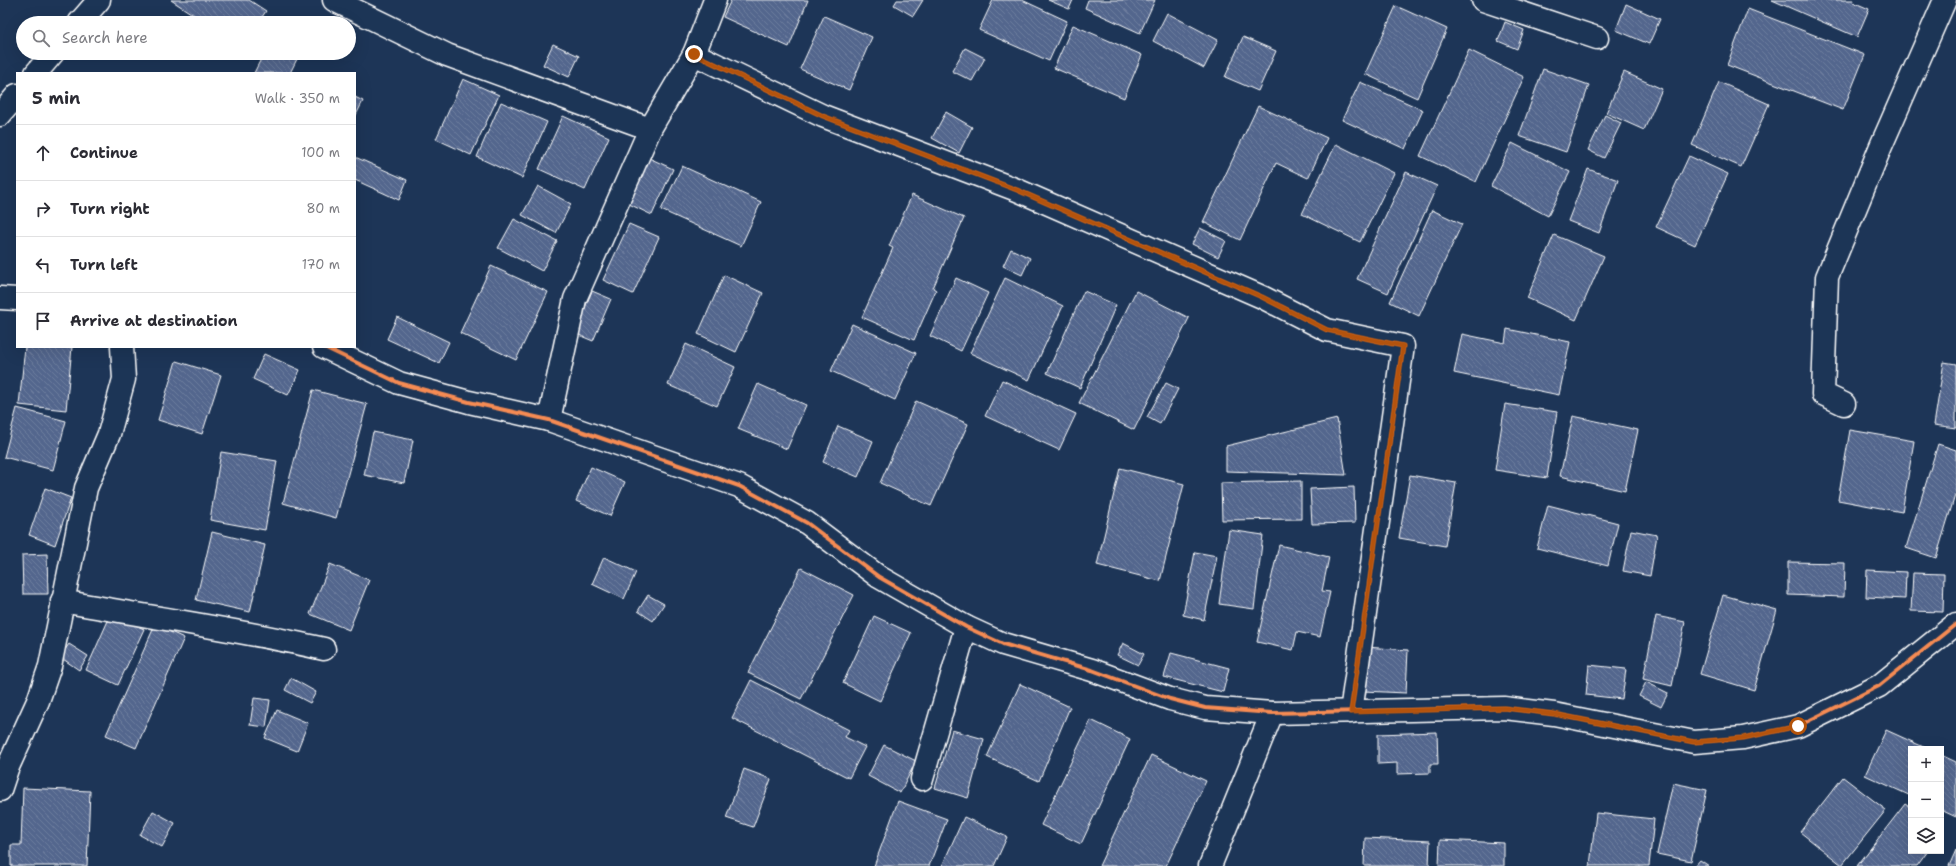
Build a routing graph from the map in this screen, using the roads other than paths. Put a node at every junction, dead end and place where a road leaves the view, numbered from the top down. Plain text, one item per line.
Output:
1 (99, 0) edge
2 (334, 0) edge
3 (715, 0) edge
4 (1483, 0) edge
5 (1945, 0) edge
6 (85, 16) edge
7 (1597, 38) dead end
8 (694, 54) junction
9 (47, 60) edge
10 (37, 72) edge
11 (16, 96) edge
12 (0, 115) edge
13 (650, 129) junction
14 (0, 298) edge
15 (16, 299) edge
16 (122, 348) edge
17 (326, 348) edge
18 (1844, 404) dead end
19 (549, 420) junction
20 (62, 600) junction
21 (1956, 624) edge
22 (966, 627) junction
23 (324, 648) dead end
24 (1351, 712) junction
25 (1272, 713) junction
26 (922, 778) dead end
27 (0, 790) edge
28 (1210, 866) edge

1 - 6 street
2 - 13 street
3 - 8 street
4 - 7 street
5 - 18 street
8 - 13 street
8 - 24 street
9 - 10 street
11 - 12 street
13 - 19 street
14 - 15 street
16 - 20 street
17 - 19 street
19 - 22 street
20 - 23 street
20 - 27 street
21 - 24 street
22 - 25 street
22 - 26 street
24 - 25 street
25 - 28 street

